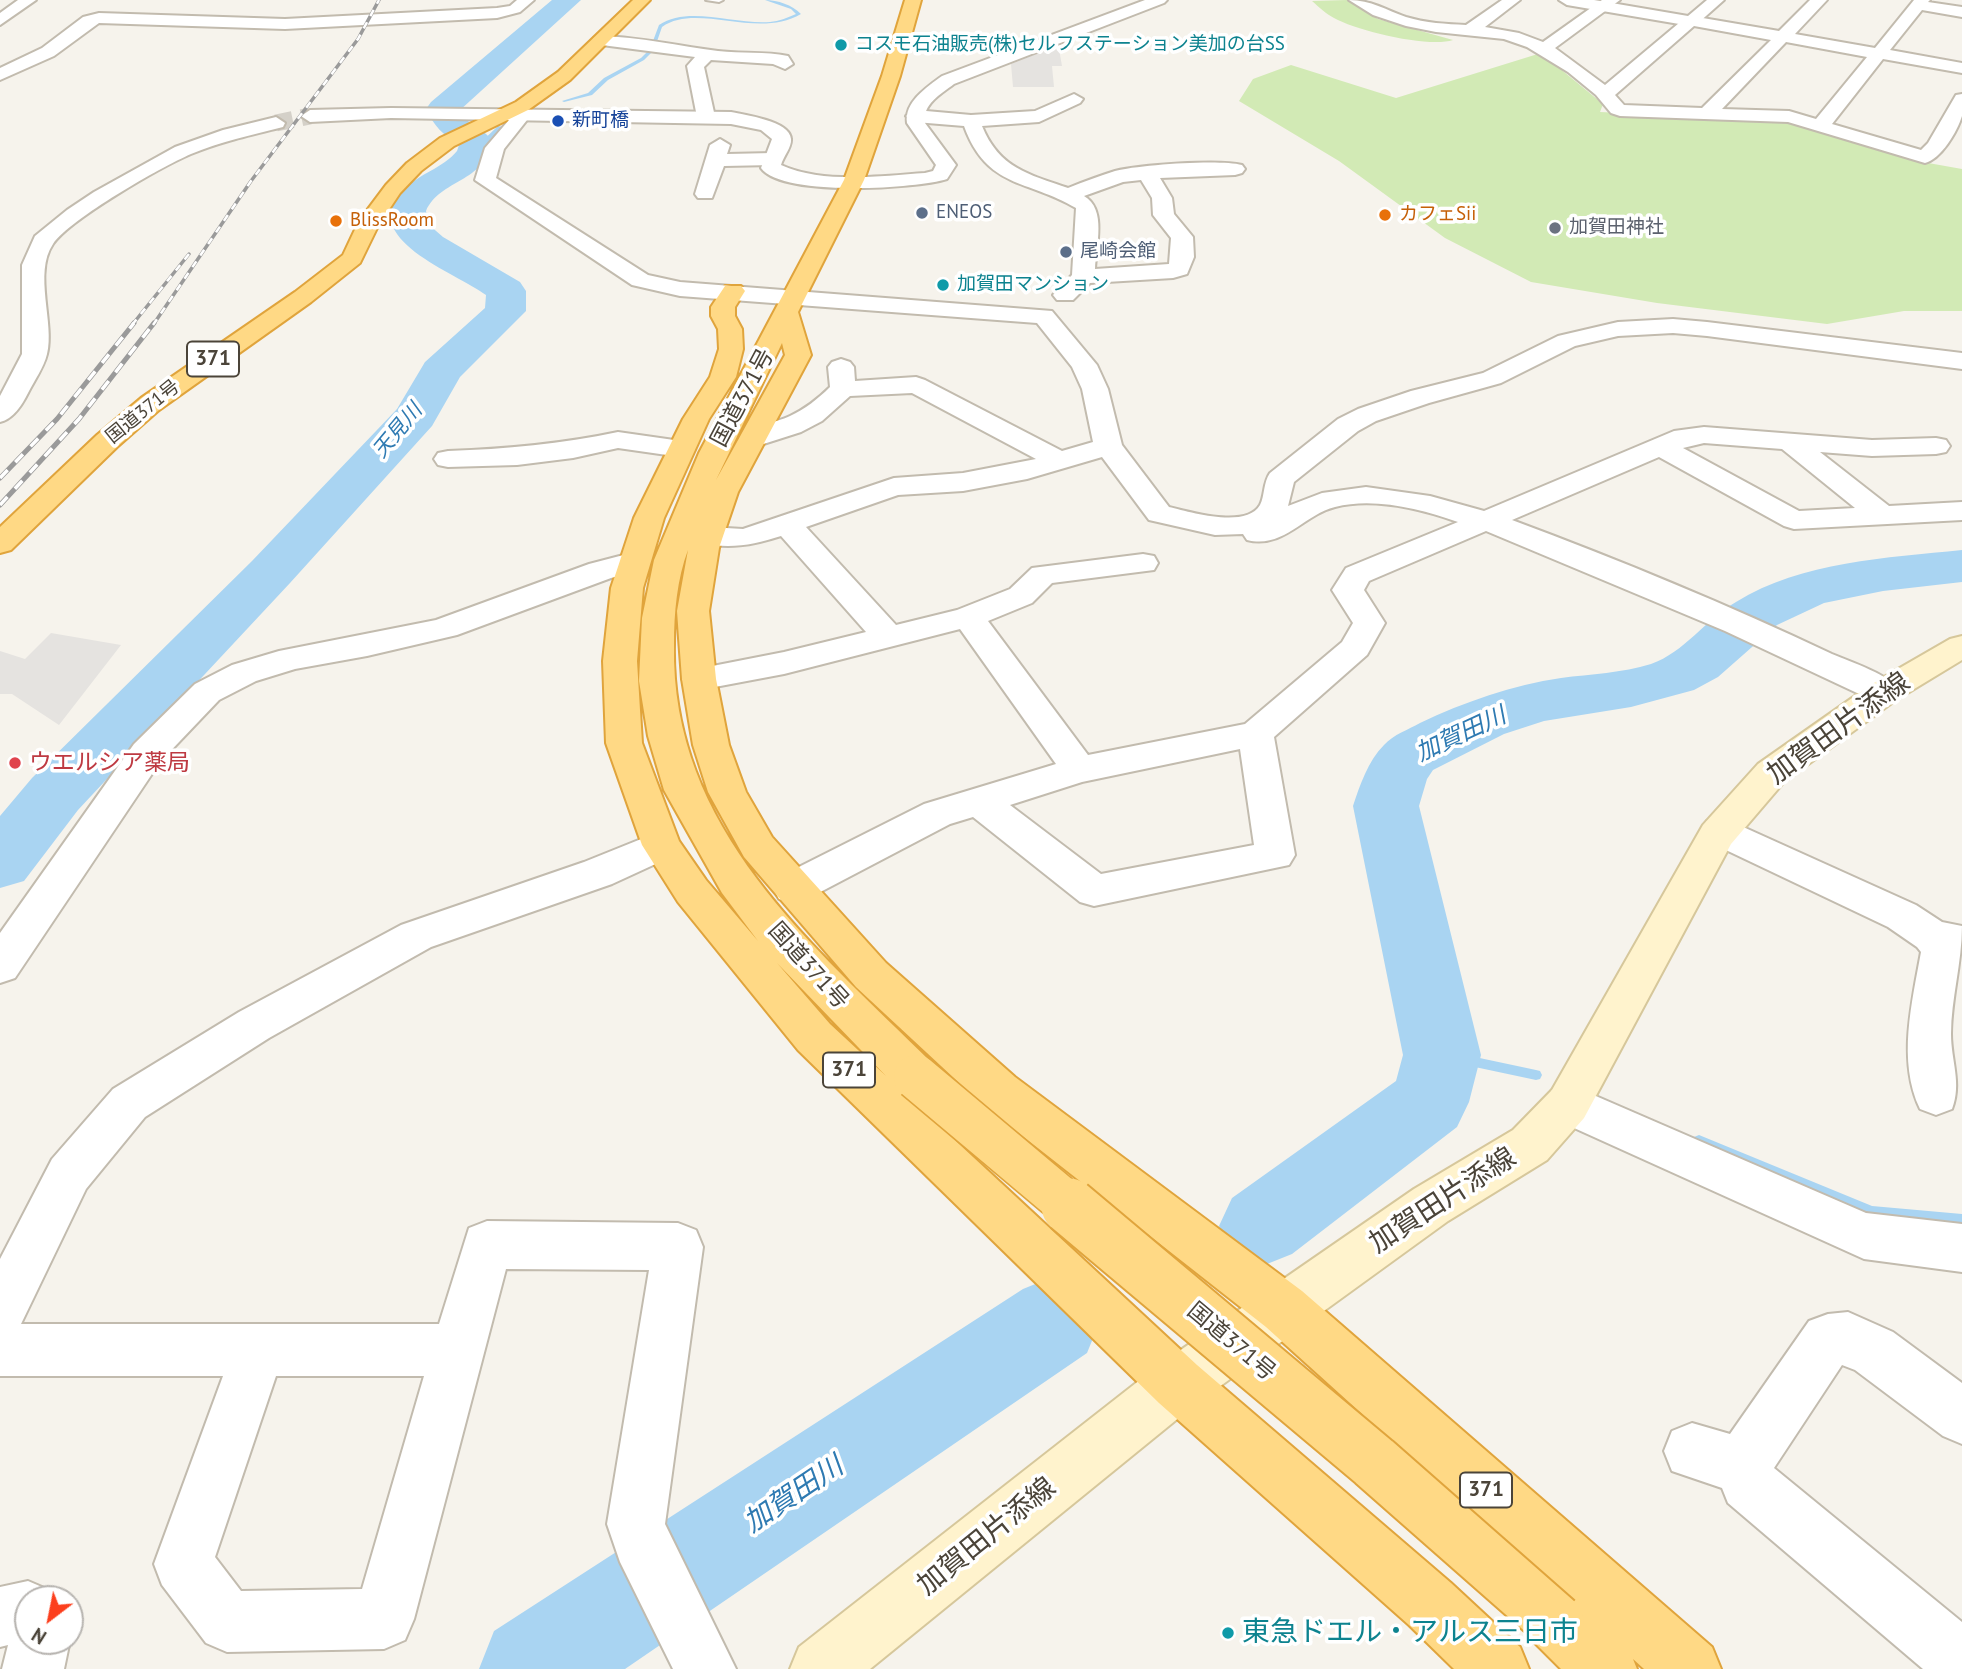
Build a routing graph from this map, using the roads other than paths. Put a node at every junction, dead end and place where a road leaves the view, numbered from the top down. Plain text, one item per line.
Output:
1 (28, 0) edge
2 (359, 0) edge
3 (526, 0) edge
4 (642, 0) edge
5 (710, 0) edge
6 (719, 0) edge
7 (913, 0) edge
8 (1159, 0) edge
9 (1357, 0) edge
10 (1512, 0) edge
11 (1567, 0) edge
12 (1716, 0) edge
13 (1819, 0) edge
14 (1607, 3) edge
15 (1921, 3) edge
16 (1403, 5) dead end
17 (1962, 12) edge
18 (1385, 15) junction
19 (0, 20) edge
20 (346, 20) junction
21 (1691, 21) junction
22 (1470, 30) junction
23 (1783, 37) junction
24 (600, 41) junction
25 (1544, 49) junction
26 (708, 54) junction
27 (1880, 54) junction
28 (785, 64) dead end
29 (1962, 68) edge
30 (0, 75) edge
31 (1605, 94) junction
32 (1073, 99) dead end
33 (1962, 99) edge
34 (1707, 114) junction
35 (510, 115) junction
36 (310, 116) tunnel mouth
37 (915, 116) junction
38 (706, 117) junction
39 (473, 120) junction
40 (971, 121) junction
41 (276, 122) tunnel mouth
42 (1820, 126) junction
43 (773, 159) junction
44 (1235, 169) dead end
45 (1147, 173) junction
46 (853, 180) junction
47 (705, 194) dead end
48 (1068, 195) junction
49 (1083, 277) junction
50 (733, 291) junction
51 (792, 305) junction
52 (1044, 316) junction
53 (1962, 361) edge
54 (0, 414) edge
55 (754, 439) junction
56 (1790, 442) junction
57 (1108, 446) junction
58 (1936, 446) dead end
59 (1661, 447) junction
60 (681, 449) junction
61 (448, 458) dead end
62 (1060, 461) junction
63 (1962, 511) edge
64 (1882, 515) junction
65 (1486, 521) junction
66 (786, 523) junction
67 (1226, 526) junction
68 (709, 536) junction
69 (0, 544) edge
70 (635, 561) junction
71 (1143, 562) dead end
72 (968, 617) junction
73 (887, 635) junction
74 (1958, 653) edge
75 (699, 679) junction
76 (1884, 692) junction
77 (1256, 734) junction
78 (1079, 770) junction
79 (980, 802) junction
80 (1721, 831) junction
81 (661, 845) junction
82 (793, 888) junction
83 (1947, 939) edge
84 (0, 965) edge
85 (1936, 1096) dead end
86 (1569, 1104) junction
87 (1962, 1248) edge
88 (1284, 1309) junction
89 (0, 1312) edge
90 (0, 1350) edge
91 (259, 1350) junction
92 (458, 1350) junction
93 (1178, 1384) junction
94 (1962, 1418) edge
95 (1962, 1662) edge
96 (705, 1669) edge
97 (821, 1669) edge
98 (1498, 1669) edge
99 (1605, 1669) edge
100 (1690, 1669) edge

1 - 19 street
2 - 20 street
3 - 20 street
4 - 24 highway
5 - 6 lane
7 - 46 highway, 国道371号 / 371
8 - 37 street
9 - 18 street
10 - 22 street
11 - 14 street
12 - 21 street
13 - 23 street
14 - 21 street
14 - 25 street
15 - 17 street
15 - 27 street
16 - 18 street
18 - 22 street
20 - 30 street
21 - 23 street
21 - 31 street
22 - 25 street
23 - 27 street
23 - 34 street
24 - 26 street
24 - 35 highway
25 - 31 street
26 - 28 street
26 - 38 street
27 - 29 street
27 - 42 street
31 - 34 street
32 - 40 street
33 - 42 street
34 - 42 street
35 - 38 street
35 - 39 street
35 - 50 street
36 - 39 street
37 - 40 street
37 - 46 street
38 - 43 street
39 - 69 highway, 国道371号 / 371
40 - 48 street
41 - 54 street
43 - 46 street
43 - 47 street
44 - 45 street
45 - 48 street
45 - 49 street
46 - 51 highway, 国道371号 / 371
48 - 49 street
49 - 52 street
50 - 51 street
50 - 60 highway, 371
51 - 52 street
51 - 55 highway, 371
51 - 99 highway, 国道371号 / 371, bridge
52 - 57 street
53 - 67 street
55 - 62 street
55 - 68 highway, 371
56 - 58 street
56 - 59 street
56 - 64 street
57 - 62 street
57 - 67 street
59 - 64 street
59 - 65 street
60 - 61 street
60 - 70 highway, 371
62 - 66 street
63 - 64 street
65 - 67 street
65 - 76 street
65 - 77 street
66 - 68 street
66 - 73 street
68 - 75 highway, 371
70 - 81 highway, 371
70 - 84 street
71 - 72 street
72 - 73 street
72 - 78 street
73 - 75 street
74 - 76 main road, 加賀田片添線
75 - 82 highway, 371
76 - 80 main road, 加賀田片添線
77 - 78 street
77 - 79 street
78 - 79 street
79 - 82 street
80 - 83 street
80 - 86 main road, 加賀田片添線
81 - 89 street
81 - 93 highway, 371
82 - 88 highway, 371
83 - 85 street
86 - 87 street
86 - 88 main road, 加賀田片添線
88 - 93 main road, 加賀田片添線
88 - 100 highway, 371
90 - 91 street
91 - 92 street
91 - 92 street
92 - 96 street
93 - 97 main road, 加賀田片添線
93 - 98 highway, 371
94 - 95 street

